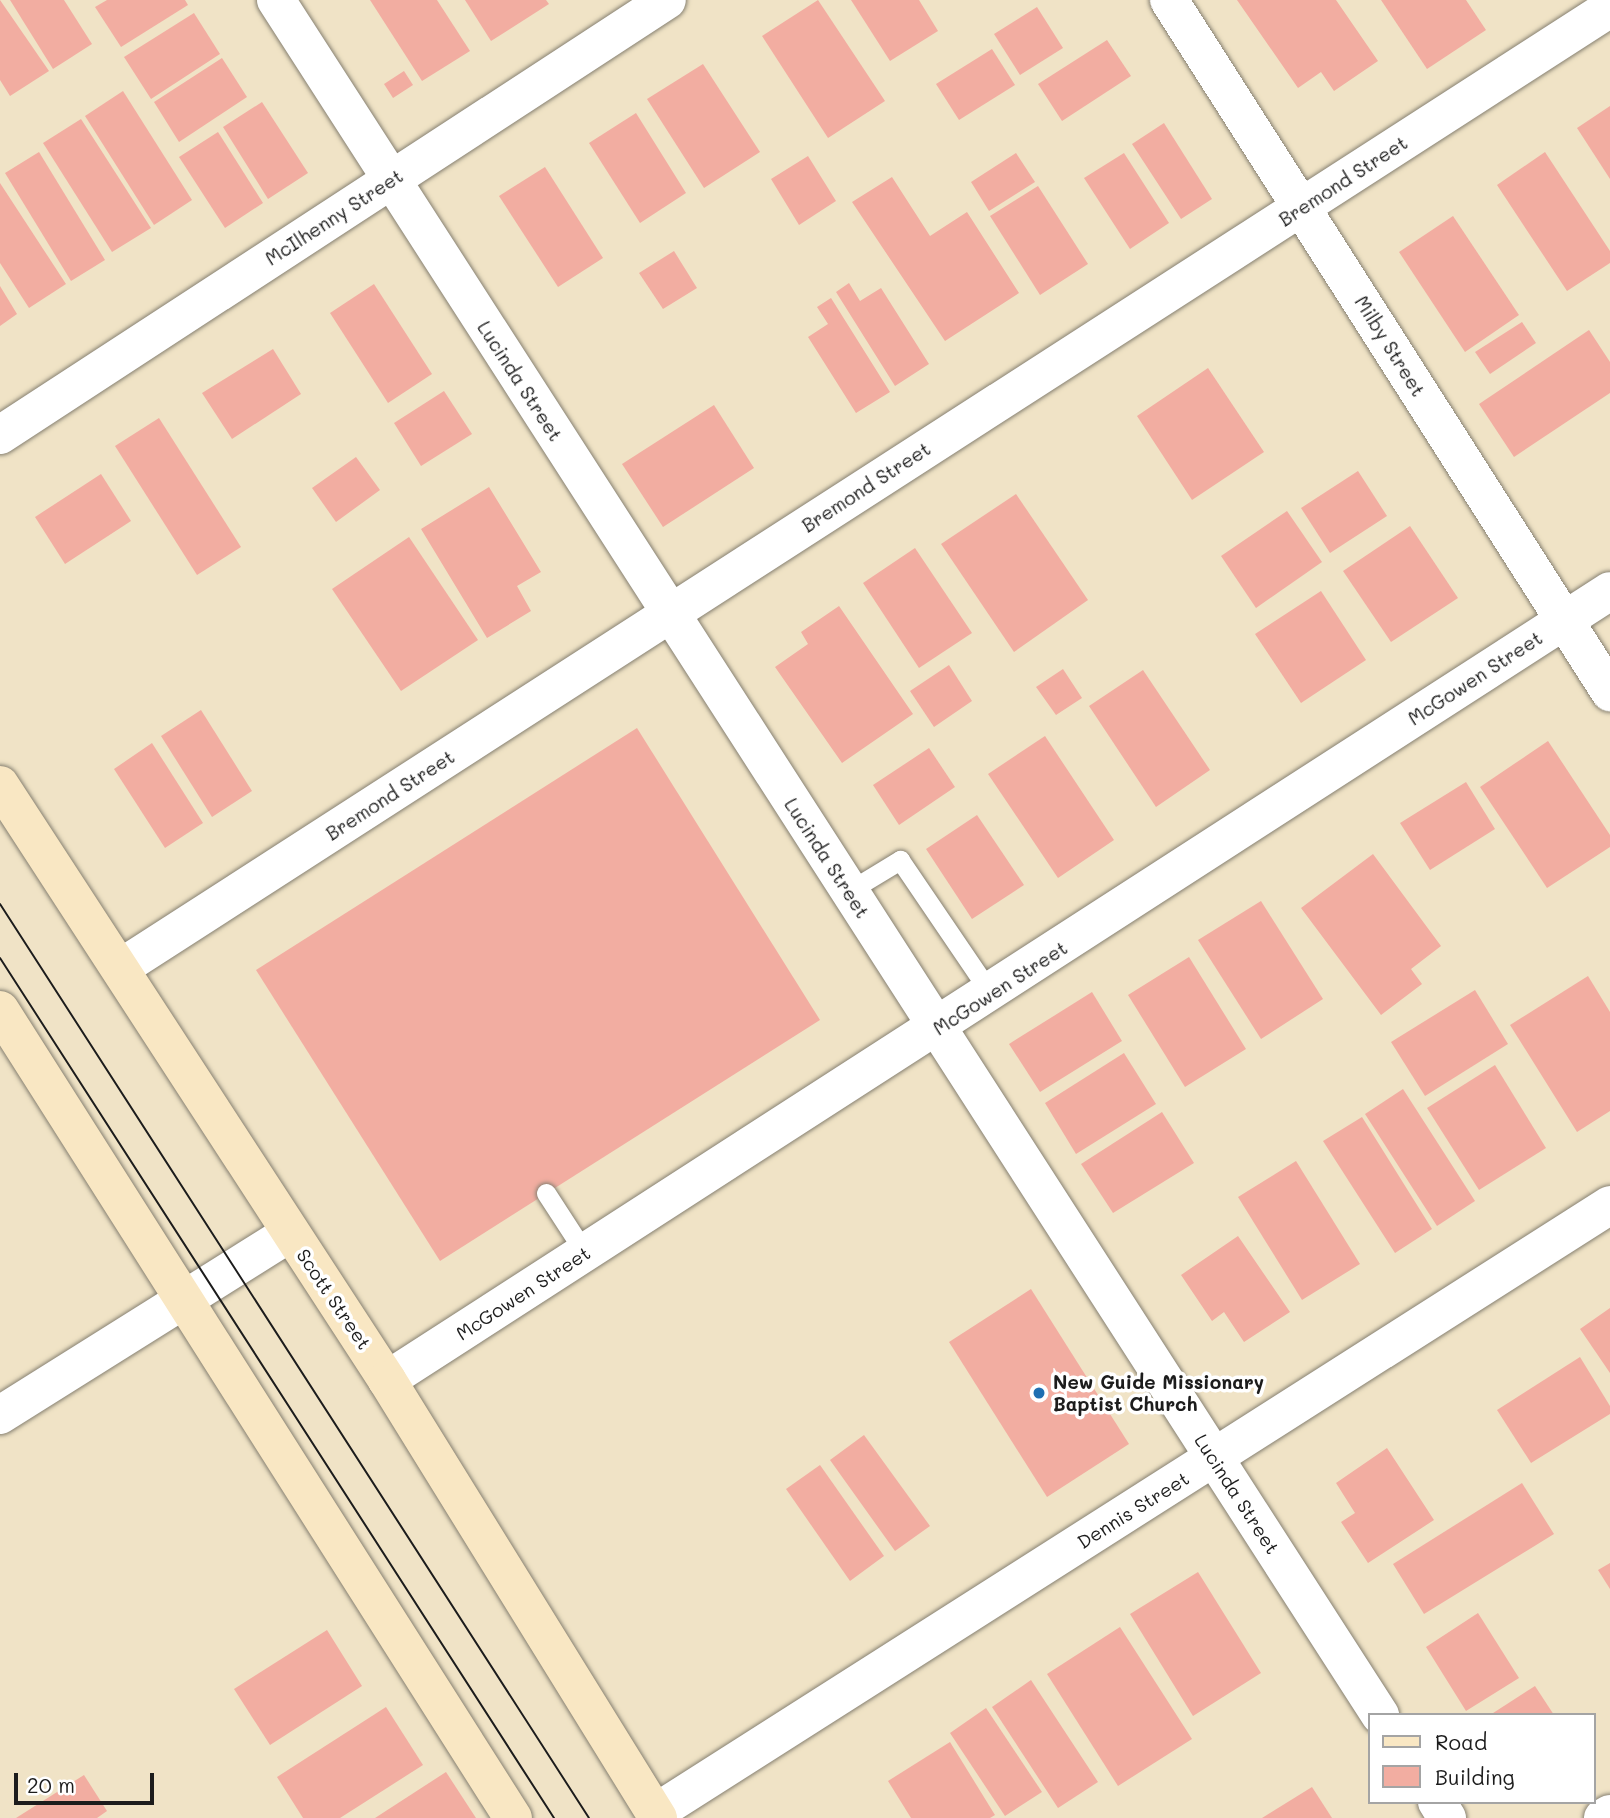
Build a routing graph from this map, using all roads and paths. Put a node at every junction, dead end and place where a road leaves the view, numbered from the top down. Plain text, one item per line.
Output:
1 (276, 0) edge
2 (667, 0) edge
3 (1169, 0) edge
4 (1610, 8) edge
5 (393, 179) junction
6 (1303, 206) junction
7 (0, 435) edge
8 (1610, 591) edge
9 (670, 613) junction
10 (1562, 621) junction
11 (1610, 692) edge
12 (0, 785) edge
13 (849, 891) junction
14 (122, 967) junction
15 (991, 994) junction
16 (0, 1010) edge
17 (937, 1029) junction
18 (546, 1193) dead end
19 (1610, 1205) edge
20 (290, 1233) junction
21 (585, 1253) junction
22 (183, 1301) junction
23 (387, 1380) junction
24 (0, 1415) edge
25 (1214, 1458) junction
26 (1379, 1713) edge
27 (1610, 1814) edge
28 (657, 1816) edge
29 (513, 1818) edge
30 (1603, 1818) edge

1 - 5 street, Lucinda Street
2 - 5 street, McIlhenny Street
3 - 6 street, Milby Street
4 - 6 street, Bremond Street
5 - 7 street, McIlhenny Street
5 - 9 street, Lucinda Street
6 - 9 street, Bremond Street
6 - 10 street, Milby Street
8 - 10 street, McGowen Street
9 - 13 street, Lucinda Street
9 - 14 street, Bremond Street
10 - 11 street, Milby Street
10 - 15 street, McGowen Street
12 - 14 main road, Scott Street
13 - 15 lane
13 - 17 street, Lucinda Street
14 - 20 main road, Scott Street
15 - 17 street, McGowen Street
16 - 22 main road
17 - 21 street, McGowen Street
17 - 25 street, Lucinda Street
18 - 21 lane
19 - 25 street, Dennis Street
20 - 22 street
20 - 23 main road, Scott Street
21 - 23 street, McGowen Street
22 - 24 street
22 - 29 main road
23 - 28 main road, Scott Street
25 - 26 street, Lucinda Street
25 - 28 street, Dennis Street
27 - 30 street

